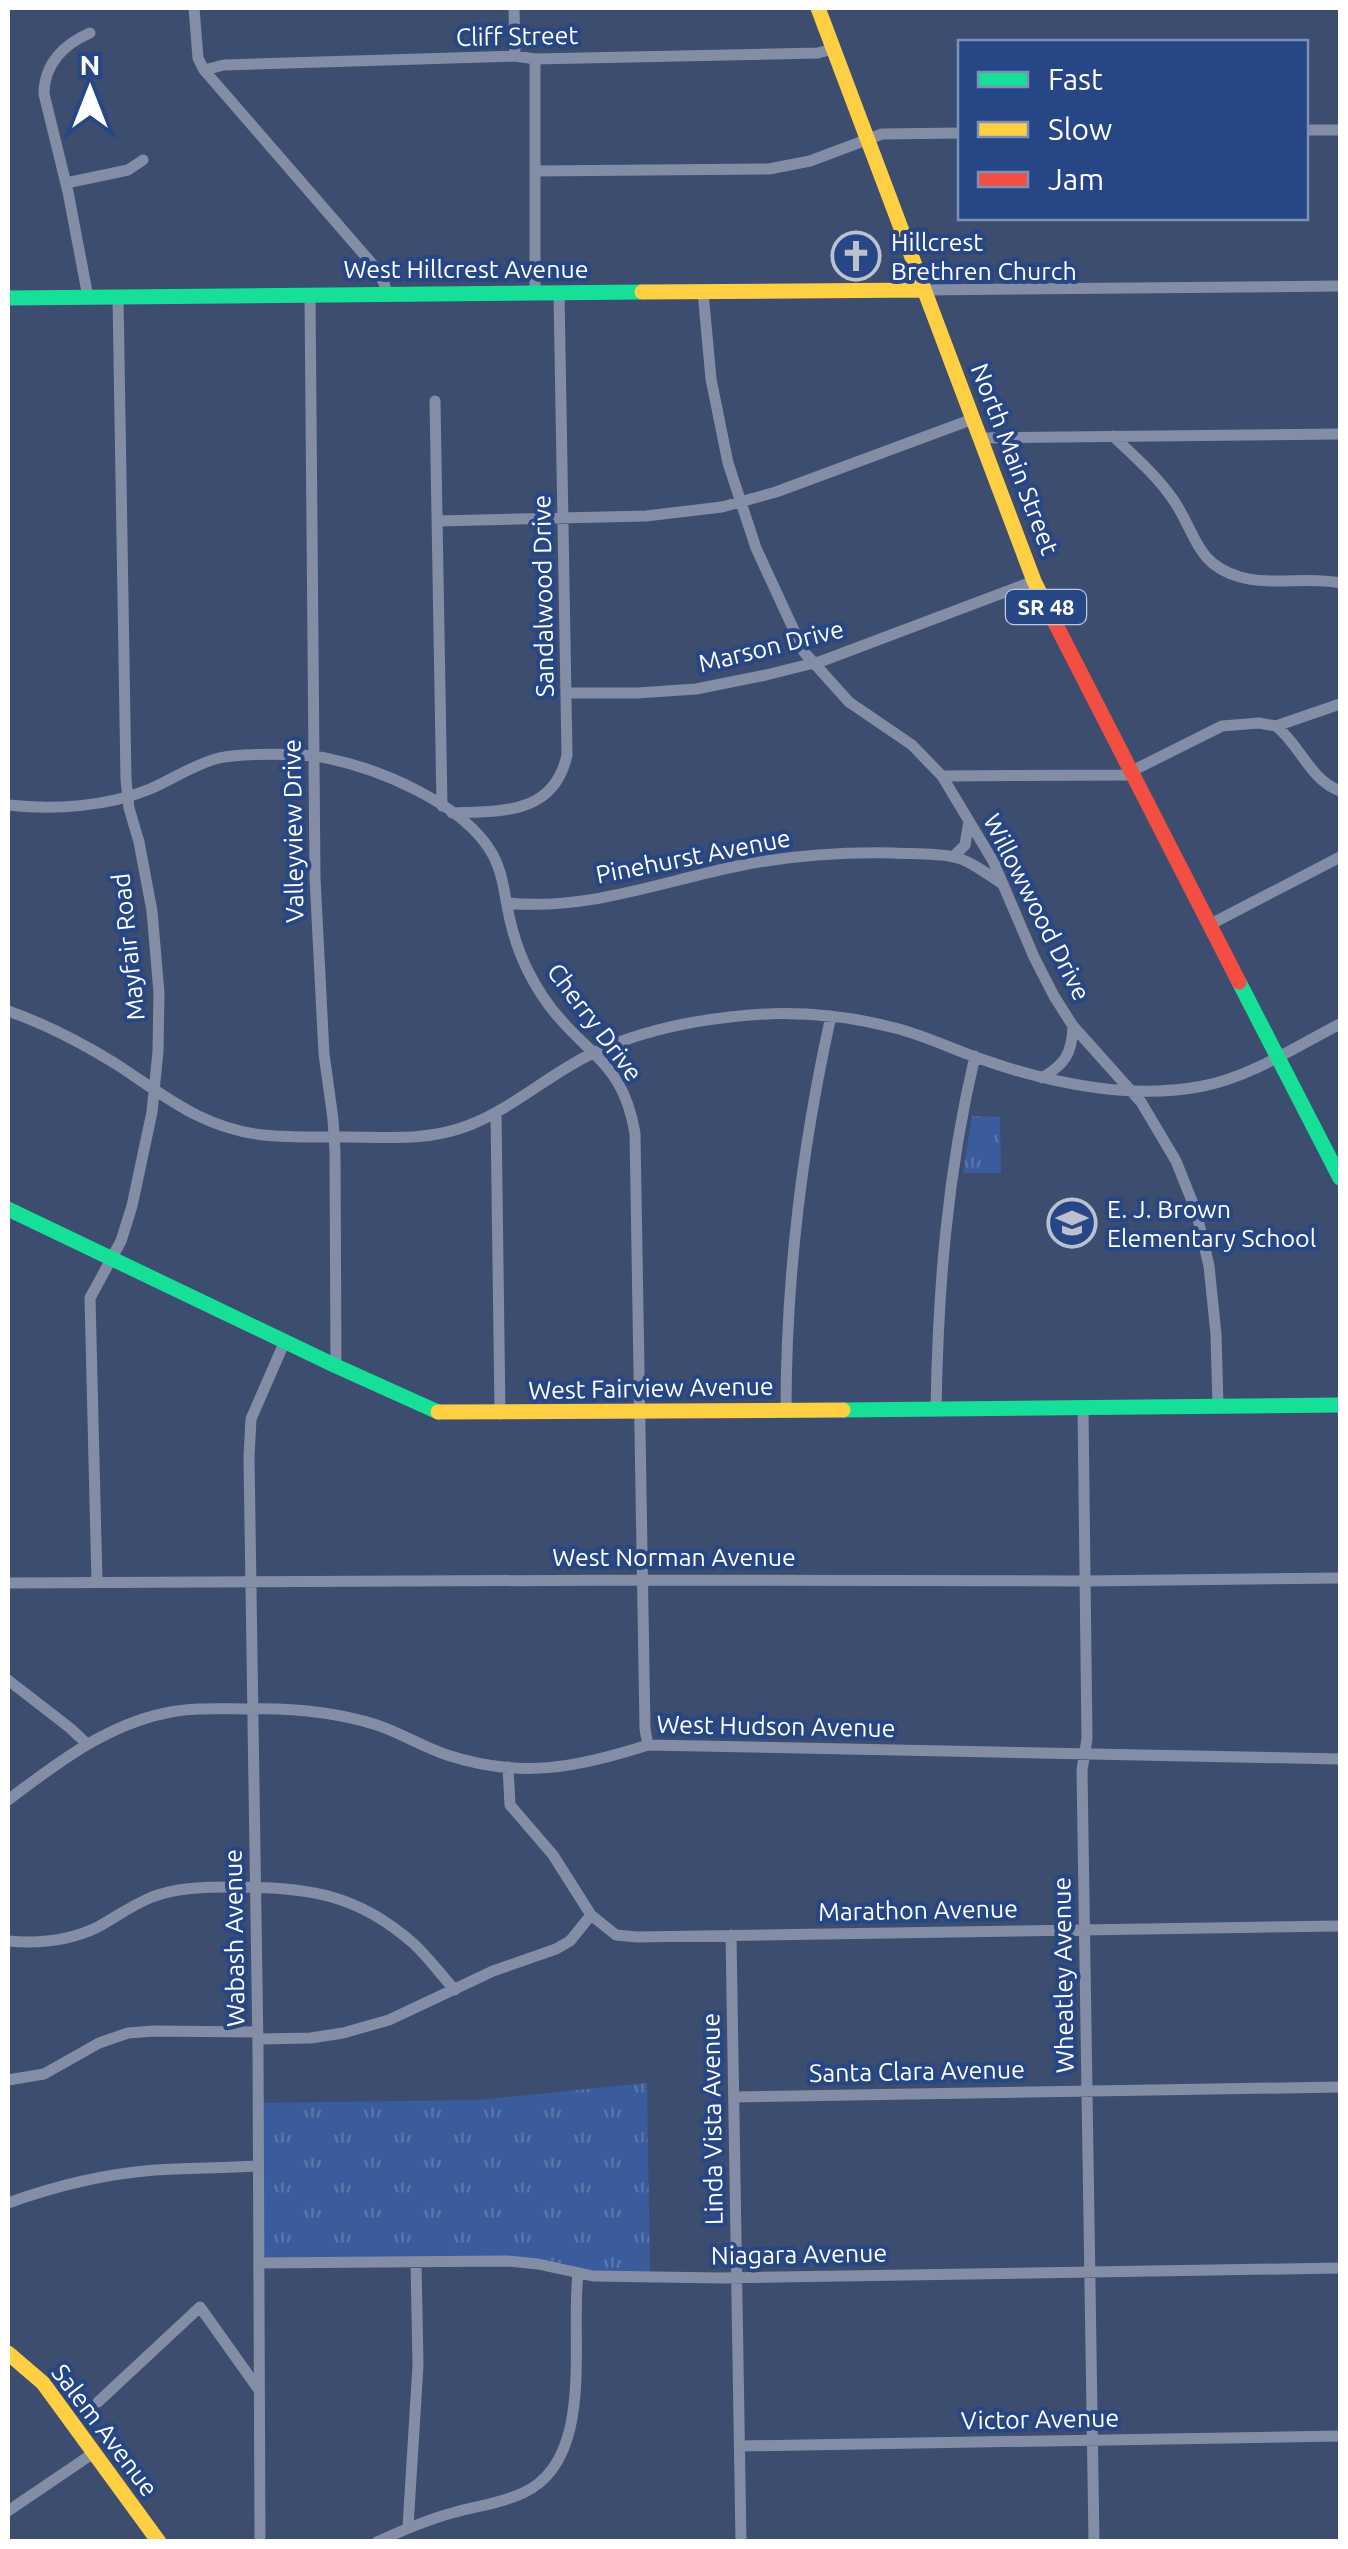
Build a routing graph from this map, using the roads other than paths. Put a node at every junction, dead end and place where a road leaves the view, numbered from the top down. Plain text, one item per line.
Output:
1 (194, 8) edge
2 (514, 8) edge
3 (818, 8) edge
4 (90, 33) dead end
5 (832, 48) junction
6 (515, 56) junction
7 (535, 59) junction
8 (204, 70) junction
9 (1308, 130) edge
10 (1340, 130) edge
11 (958, 133) edge
12 (868, 138) junction
13 (143, 160) dead end
14 (535, 171) junction
15 (66, 183) junction
16 (1340, 286) edge
17 (924, 290) junction
18 (702, 292) junction
19 (535, 293) junction
20 (559, 293) junction
21 (387, 294) junction
22 (310, 295) junction
23 (88, 297) junction
24 (118, 297) junction
25 (8, 298) edge
26 (436, 401) dead end
27 (974, 419) junction
28 (1340, 434) edge
29 (1114, 436) junction
30 (980, 438) junction
31 (740, 503) junction
32 (564, 518) junction
33 (438, 521) junction
34 (1034, 581) junction
35 (1340, 583) edge
36 (813, 663) junction
37 (567, 693) junction
38 (1340, 704) edge
39 (1276, 726) junction
40 (314, 756) junction
41 (1130, 774) junction
42 (942, 776) junction
43 (1340, 791) edge
44 (128, 796) junction
45 (8, 805) edge
46 (447, 810) junction
47 (969, 821) junction
48 (953, 856) junction
49 (1340, 857) edge
50 (1001, 883) junction
51 (506, 903) junction
52 (1210, 925) junction
53 (8, 1012) edge
54 (832, 1016) junction
55 (1340, 1024) edge
56 (1073, 1026) junction
57 (593, 1053) junction
58 (975, 1056) junction
59 (1278, 1056) junction
60 (1042, 1078) junction
61 (1129, 1090) junction
62 (154, 1091) junction
63 (496, 1114) junction
64 (334, 1137) junction
65 (1340, 1178) edge
66 (8, 1209) edge
67 (111, 1257) junction
68 (285, 1341) junction
69 (336, 1366) junction
70 (1218, 1406) junction
71 (1340, 1406) edge
72 (1084, 1408) junction
73 (936, 1410) junction
74 (786, 1411) junction
75 (639, 1412) junction
76 (500, 1414) junction
77 (1340, 1578) edge
78 (251, 1580) junction
79 (642, 1580) junction
80 (1085, 1581) junction
81 (8, 1582) edge
82 (96, 1582) junction
83 (8, 1680) edge
84 (252, 1709) junction
85 (87, 1744) junction
86 (648, 1745) junction
87 (1084, 1753) junction
88 (1340, 1759) edge
89 (508, 1768) junction
90 (8, 1800) edge
91 (255, 1887) junction
92 (590, 1915) junction
93 (1340, 1926) edge
94 (1085, 1930) junction
95 (731, 1935) junction
96 (8, 1941) edge
97 (455, 1990) junction
98 (258, 2036) junction
99 (8, 2080) edge
100 (1340, 2087) edge
101 (1087, 2091) junction
102 (734, 2097) junction
103 (258, 2166) junction
104 (8, 2203) edge
105 (416, 2262) junction
106 (259, 2264) junction
107 (1340, 2268) edge
108 (1090, 2272) junction
109 (578, 2274) junction
110 (737, 2277) junction
111 (8, 2353) edge
112 (258, 2390) junction
113 (98, 2402) dead end
114 (1340, 2436) edge
115 (1092, 2440) junction
116 (740, 2446) junction
117 (94, 2452) junction
118 (8, 2511) edge
119 (408, 2527) junction
120 (158, 2542) edge
121 (260, 2542) edge
122 (376, 2542) edge
123 (741, 2542) edge
124 (1094, 2542) edge

1 - 8 street
2 - 6 street
3 - 5 street, North Main Street / SR 48
4 - 15 street
5 - 7 street, Cliff Street
5 - 12 street, North Main Street / SR 48
6 - 7 street, Cliff Street
6 - 8 street, Cliff Street
7 - 14 street
8 - 21 street
9 - 10 street
11 - 12 street
12 - 14 street
12 - 17 street, North Main Street / SR 48
13 - 15 street
14 - 19 street
15 - 23 street
16 - 17 street
17 - 18 street, West Hillcrest Avenue
17 - 27 street, North Main Street / SR 48
18 - 20 street, West Hillcrest Avenue
18 - 31 street, Willowwood Drive
19 - 20 street, West Hillcrest Avenue
19 - 21 street, West Hillcrest Avenue
20 - 32 street, Sandalwood Drive
21 - 22 street, West Hillcrest Avenue
22 - 24 street, West Hillcrest Avenue
22 - 40 street, Valleyview Drive
23 - 24 street, West Hillcrest Avenue
23 - 25 street, West Hillcrest Avenue
24 - 44 street, Mayfair Road
26 - 33 street
27 - 30 street, North Main Street / SR 48
27 - 31 street
28 - 29 street
29 - 30 street
29 - 35 street
30 - 34 street, North Main Street / SR 48
31 - 32 street
31 - 36 street, Willowwood Drive
32 - 33 street
32 - 37 street, Sandalwood Drive
33 - 46 street
34 - 36 street, Marson Drive
34 - 41 street, North Main Street / SR 48
36 - 37 street, Marson Drive
36 - 42 street, Willowwood Drive
37 - 46 street, Sandalwood Drive
38 - 39 street
39 - 41 street
39 - 43 street
40 - 44 street, Cherry Drive
40 - 46 street, Cherry Drive
40 - 64 street, Valleyview Drive
41 - 42 street
41 - 52 street, North Main Street / SR 48
42 - 47 street, Willowwood Drive
44 - 45 street, Cherry Drive
44 - 62 street, Mayfair Road
46 - 51 street, Cherry Drive
47 - 48 street
47 - 50 street, Willowwood Drive
48 - 50 street, Pinehurst Avenue
48 - 51 street, Pinehurst Avenue
49 - 52 street
50 - 56 street, Willowwood Drive
51 - 57 street, Cherry Drive
52 - 59 street, North Main Street / SR 48
53 - 62 street
54 - 57 street
54 - 58 street
54 - 74 street
55 - 59 street
56 - 60 street
56 - 61 street, Willowwood Drive
57 - 63 street
57 - 75 street, Cherry Drive
58 - 60 street
58 - 73 street
59 - 61 street
59 - 65 street, North Main Street / SR 48
60 - 61 street
61 - 70 street, Willowwood Drive
62 - 64 street
62 - 67 street, Mayfair Road
63 - 64 street
63 - 76 street
64 - 69 street, Valleyview Drive
66 - 67 street, West Fairview Avenue
67 - 68 street, West Fairview Avenue
67 - 82 street, Mayfair Road
68 - 69 street, West Fairview Avenue
68 - 78 street, Wabash Avenue
69 - 76 street, West Fairview Avenue
70 - 71 street, West Fairview Avenue
70 - 72 street, West Fairview Avenue
72 - 73 street, West Fairview Avenue
72 - 80 street, Wheatley Avenue
73 - 74 street, West Fairview Avenue
74 - 75 street, West Fairview Avenue
75 - 76 street, West Fairview Avenue
75 - 79 street, Cherry Drive
77 - 80 street, West Norman Avenue
78 - 79 street, West Norman Avenue
78 - 82 street, West Norman Avenue
78 - 84 street, Wabash Avenue
79 - 80 street, West Norman Avenue
79 - 86 street, Cherry Drive
80 - 87 street, Wheatley Avenue
81 - 82 street, West Norman Avenue
83 - 85 street
84 - 85 street, West Hudson Avenue
84 - 89 street, West Hudson Avenue
84 - 91 street, Wabash Avenue
85 - 90 street, West Hudson Avenue
86 - 87 street, West Hudson Avenue
86 - 89 street, West Hudson Avenue
87 - 88 street, West Hudson Avenue
87 - 94 street, Wheatley Avenue
89 - 92 street
91 - 96 street
91 - 97 street
91 - 98 street, Wabash Avenue
92 - 95 street, Marathon Avenue
92 - 97 street
93 - 94 street, Marathon Avenue
94 - 95 street, Marathon Avenue
94 - 101 street, Wheatley Avenue
95 - 102 street, Linda Vista Avenue
97 - 98 street
98 - 99 street
98 - 103 street, Wabash Avenue
100 - 101 street, Santa Clara Avenue
101 - 102 street, Santa Clara Avenue
101 - 108 street, Wheatley Avenue
102 - 110 street, Linda Vista Avenue
103 - 104 street
103 - 106 street, Wabash Avenue
105 - 106 street, Niagara Avenue
105 - 109 street, Niagara Avenue
105 - 119 street
106 - 112 street, Wabash Avenue
107 - 108 street, Niagara Avenue
108 - 110 street, Niagara Avenue
108 - 115 street, Wheatley Avenue
109 - 110 street, Niagara Avenue
109 - 119 street
110 - 116 street, Linda Vista Avenue
111 - 117 street, Salem Avenue
112 - 113 street
112 - 121 street, Wabash Avenue
114 - 115 street, Victor Avenue
115 - 116 street, Victor Avenue
115 - 124 street, Wheatley Avenue
116 - 123 street, Linda Vista Avenue
117 - 118 street
117 - 120 street, Salem Avenue
119 - 122 street

